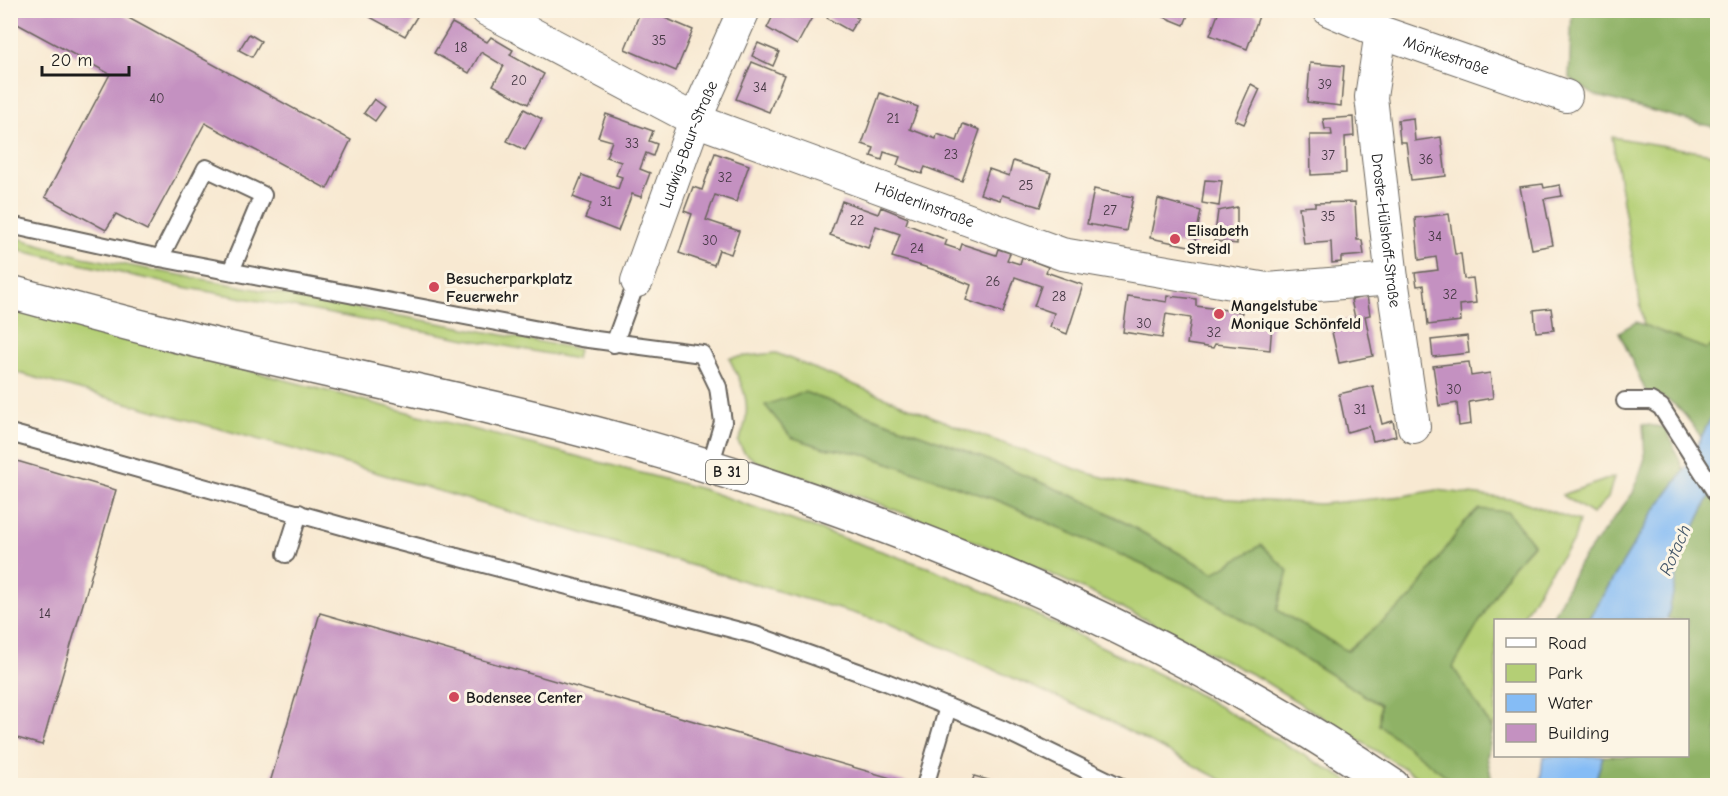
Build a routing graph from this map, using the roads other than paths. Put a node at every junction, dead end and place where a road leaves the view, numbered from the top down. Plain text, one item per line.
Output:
1 (487, 10) edge
2 (744, 10) edge
3 (1329, 10) edge
4 (1381, 32) junction
5 (1566, 96) dead end
6 (695, 120) junction
7 (10, 225) edge
8 (160, 258) junction
9 (231, 271) junction
10 (1392, 279) junction
11 (637, 280) joint
12 (10, 292) edge
13 (614, 344) junction
14 (1625, 401) dead end
15 (1414, 427) dead end
16 (10, 433) edge
17 (710, 466) junction
18 (1718, 496) edge
19 (299, 513) junction
20 (286, 554) dead end
21 (948, 707) junction
22 (925, 786) edge
23 (1119, 786) edge
24 (1394, 786) edge

1 - 6 street, Hölderlinstraße
2 - 6 street, Ludwig-Baur-Straße
3 - 4 street, Mörikestraße
4 - 5 street, Mörikestraße
4 - 10 street, Droste-Hülshoff-Straße
6 - 10 street, Hölderlinstraße
6 - 11 street, Ludwig-Baur-Straße
7 - 8 lane
8 - 9 lane
8 - 9 lane
9 - 13 lane
10 - 15 street, Droste-Hülshoff-Straße
11 - 13 lane
12 - 17 main road, B 31
13 - 17 lane
14 - 18 lane
16 - 19 lane
17 - 24 main road, B 31
19 - 20 lane
19 - 21 lane
21 - 22 lane
21 - 23 lane

